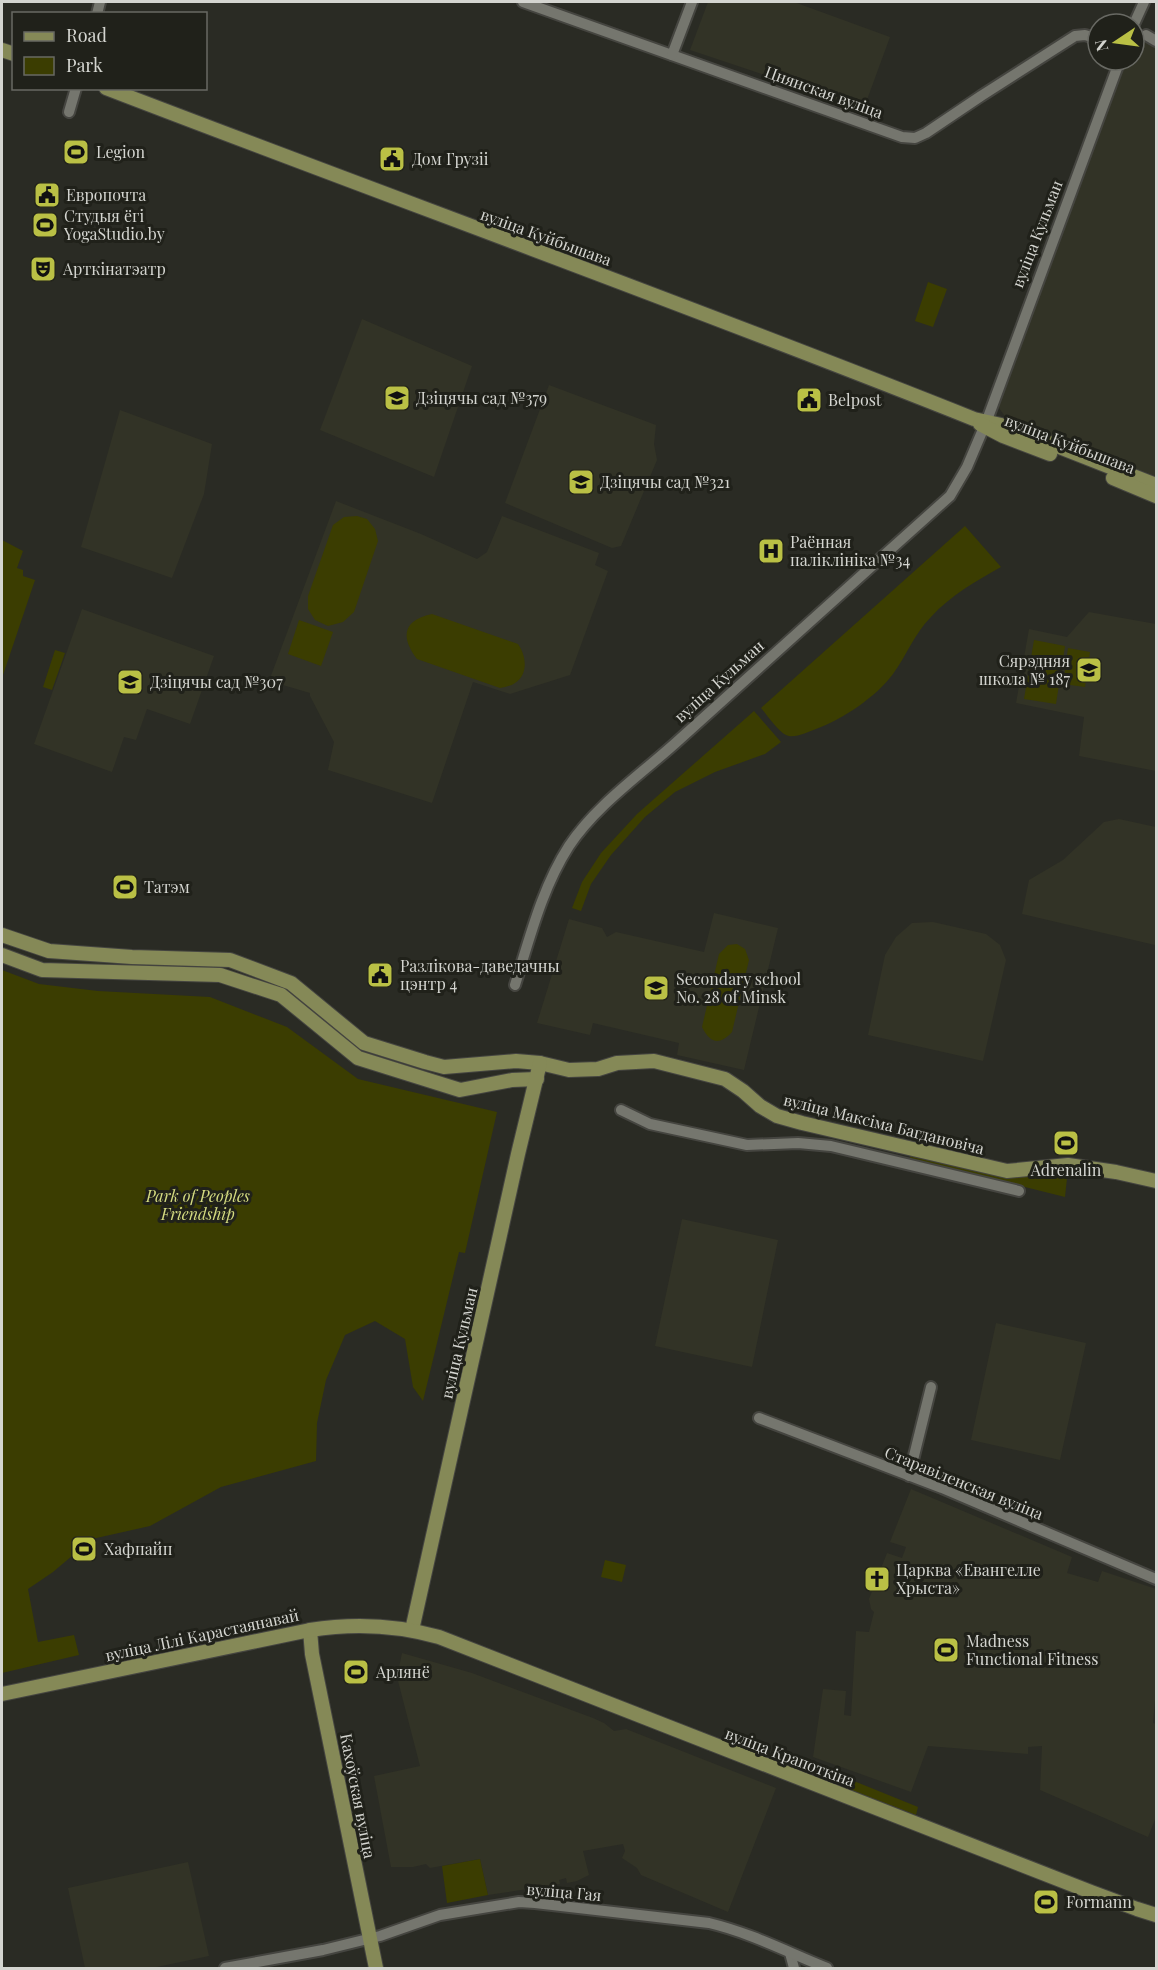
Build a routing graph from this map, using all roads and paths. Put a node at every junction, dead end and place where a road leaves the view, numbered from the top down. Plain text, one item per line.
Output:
1 (527, 2) edge
2 (692, 2) edge
3 (1086, 35) edge
4 (1146, 35) dead end
5 (1156, 41) edge
6 (672, 55) junction
7 (1114, 72) edge
8 (75, 90) edge
9 (111, 90) edge
10 (69, 112) dead end
11 (981, 422) junction
12 (1156, 485) edge
13 (1156, 495) edge
14 (2, 935) edge
15 (2, 955) edge
16 (515, 985) dead end
17 (540, 1064) junction
18 (537, 1079) junction
19 (621, 1110) dead end
20 (1156, 1181) edge
21 (1019, 1191) dead end
22 (931, 1388) dead end
23 (759, 1418) dead end
24 (909, 1476) junction
25 (1156, 1579) edge
26 (310, 1630) junction
27 (412, 1630) junction
28 (2, 1694) edge
29 (1156, 1915) edge
30 (370, 1938) junction
31 (790, 1953) junction
32 (225, 1968) edge
33 (376, 1968) edge
34 (794, 1968) edge
35 (827, 1968) edge

1 - 6 street, Цнянская вуліца
2 - 6 street
3 - 6 street, Цнянская вуліца
4 - 5 street
7 - 11 street, вуліца Кульман
8 - 10 street
9 - 11 main road, вуліца Куйбышава
11 - 12 main road, вуліца Куйбышава
11 - 13 main road, вуліца Куйбышава
11 - 16 street, вуліца Кульман
14 - 17 main road, вуліца Максіма Багдановіча
15 - 18 main road
17 - 18 main road, вуліца Кульман
17 - 20 main road, вуліца Максіма Багдановіча
18 - 27 main road, вуліца Кульман
19 - 21 street, вуліца Максіма Багдановіча
22 - 24 street
23 - 24 street, Старавіленская вуліца
24 - 25 street, Старавіленская вуліца
26 - 27 main road, вуліца Лілі Карастаянавай
26 - 28 main road, вуліца Лілі Карастаянавай
26 - 30 main road, Кахоўская вуліца
27 - 29 main road, вуліца Крапоткіна
30 - 31 street, вуліца Гая
30 - 32 street, вуліца Гая
30 - 33 main road, Кахоўская вуліца
31 - 34 street
31 - 35 street, вуліца Гая

